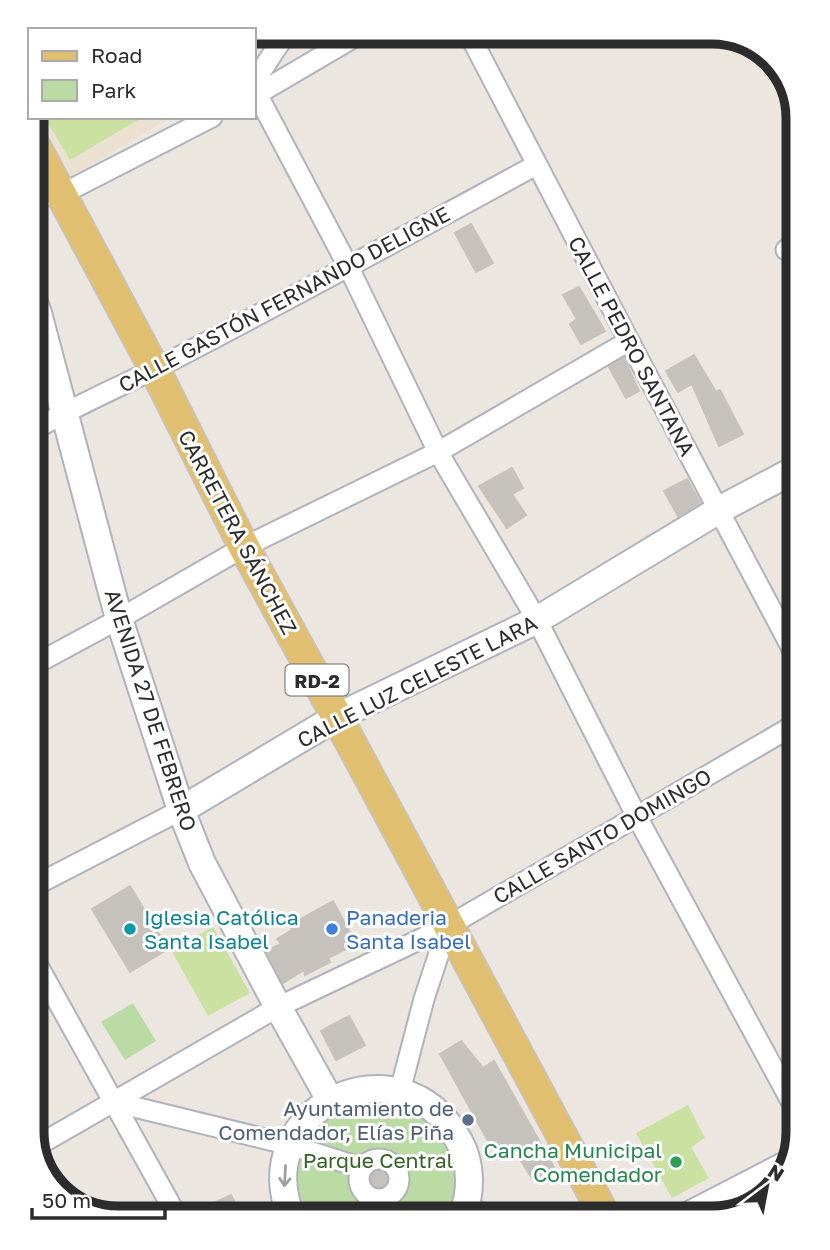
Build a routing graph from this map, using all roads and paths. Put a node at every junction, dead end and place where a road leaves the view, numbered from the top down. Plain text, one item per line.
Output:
1 (279, 44) edge
2 (343, 44) edge
3 (474, 44) edge
4 (256, 95) edge
5 (208, 119) edge
6 (44, 162) edge
7 (536, 165) junction
8 (62, 194) junction
9 (44, 196) edge
10 (349, 268) junction
11 (44, 336) edge
12 (629, 341) junction
13 (155, 370) junction
14 (64, 411) junction
15 (44, 424) edge
16 (438, 452) junction
17 (786, 475) edge
18 (719, 510) junction
19 (244, 547) junction
20 (119, 619) junction
21 (537, 620) junction
22 (786, 636) edge
23 (44, 660) edge
24 (337, 717) junction
25 (786, 730) edge
26 (181, 810) junction
27 (636, 815) junction
28 (44, 881) edge
29 (448, 926) junction
30 (44, 977) edge
31 (278, 1007) junction
32 (786, 1090) edge
33 (400, 1091) junction
34 (330, 1100) junction
35 (114, 1102) junction
36 (44, 1142) edge
37 (290, 1145) junction
38 (778, 1165) edge
39 (362, 1168) junction
40 (371, 1198) junction
41 (170, 1206) edge
42 (287, 1206) edge
43 (368, 1206) edge
44 (465, 1206) edge
45 (599, 1206) edge
46 (701, 1206) edge

1 - 4 street
2 - 4 street
3 - 7 street, CALLE PEDRO SANTANA
4 - 10 street
5 - 8 street
6 - 8 main road, CARRETERA SÁNCHEZ / RD-2
7 - 10 street, CALLE GASTÓN FERNANDO DELIGNE
7 - 12 street, CALLE PEDRO SANTANA
8 - 9 street
8 - 13 main road, CARRETERA SÁNCHEZ / RD-2
10 - 13 street, CALLE GASTÓN FERNANDO DELIGNE
10 - 16 street
11 - 14 street, AVENIDA 27 DE FEBRERO
12 - 16 street
12 - 18 street, CALLE PEDRO SANTANA
13 - 14 street, CALLE GASTÓN FERNANDO DELIGNE
13 - 19 main road, CARRETERA SÁNCHEZ / RD-2
14 - 15 street, CALLE GASTÓN FERNANDO DELIGNE
14 - 20 street, AVENIDA 27 DE FEBRERO
16 - 19 street
16 - 21 street
17 - 18 street, CALLE LUZ CELESTE LARA
18 - 21 street, CALLE LUZ CELESTE LARA
18 - 22 street, CALLE PEDRO SANTANA
19 - 20 street
19 - 24 main road, CARRETERA SÁNCHEZ / RD-2
20 - 23 street
20 - 26 street, AVENIDA 27 DE FEBRERO
21 - 24 street, CALLE LUZ CELESTE LARA
21 - 27 street
24 - 26 street, CALLE LUZ CELESTE LARA
24 - 29 main road, CARRETERA SÁNCHEZ / RD-2
25 - 27 street, CALLE SANTO DOMINGO
26 - 28 street, CALLE LUZ CELESTE LARA
26 - 31 street, AVENIDA 27 DE FEBRERO
27 - 29 street, CALLE SANTO DOMINGO
27 - 32 street
29 - 31 street, CALLE SANTO DOMINGO
29 - 33 street
29 - 45 main road, CARRETERA SÁNCHEZ / RD-2
30 - 35 street
31 - 34 street, AVENIDA 27 DE FEBRERO
31 - 35 street, CALLE SANTO DOMINGO
33 - 34 street
33 - 44 street
34 - 37 street
35 - 36 street, CALLE SANTO DOMINGO
35 - 37 street
35 - 41 street
37 - 39 street
37 -> 42 street
38 - 46 street
39 - 40 street
39 - 40 street
40 - 43 street

